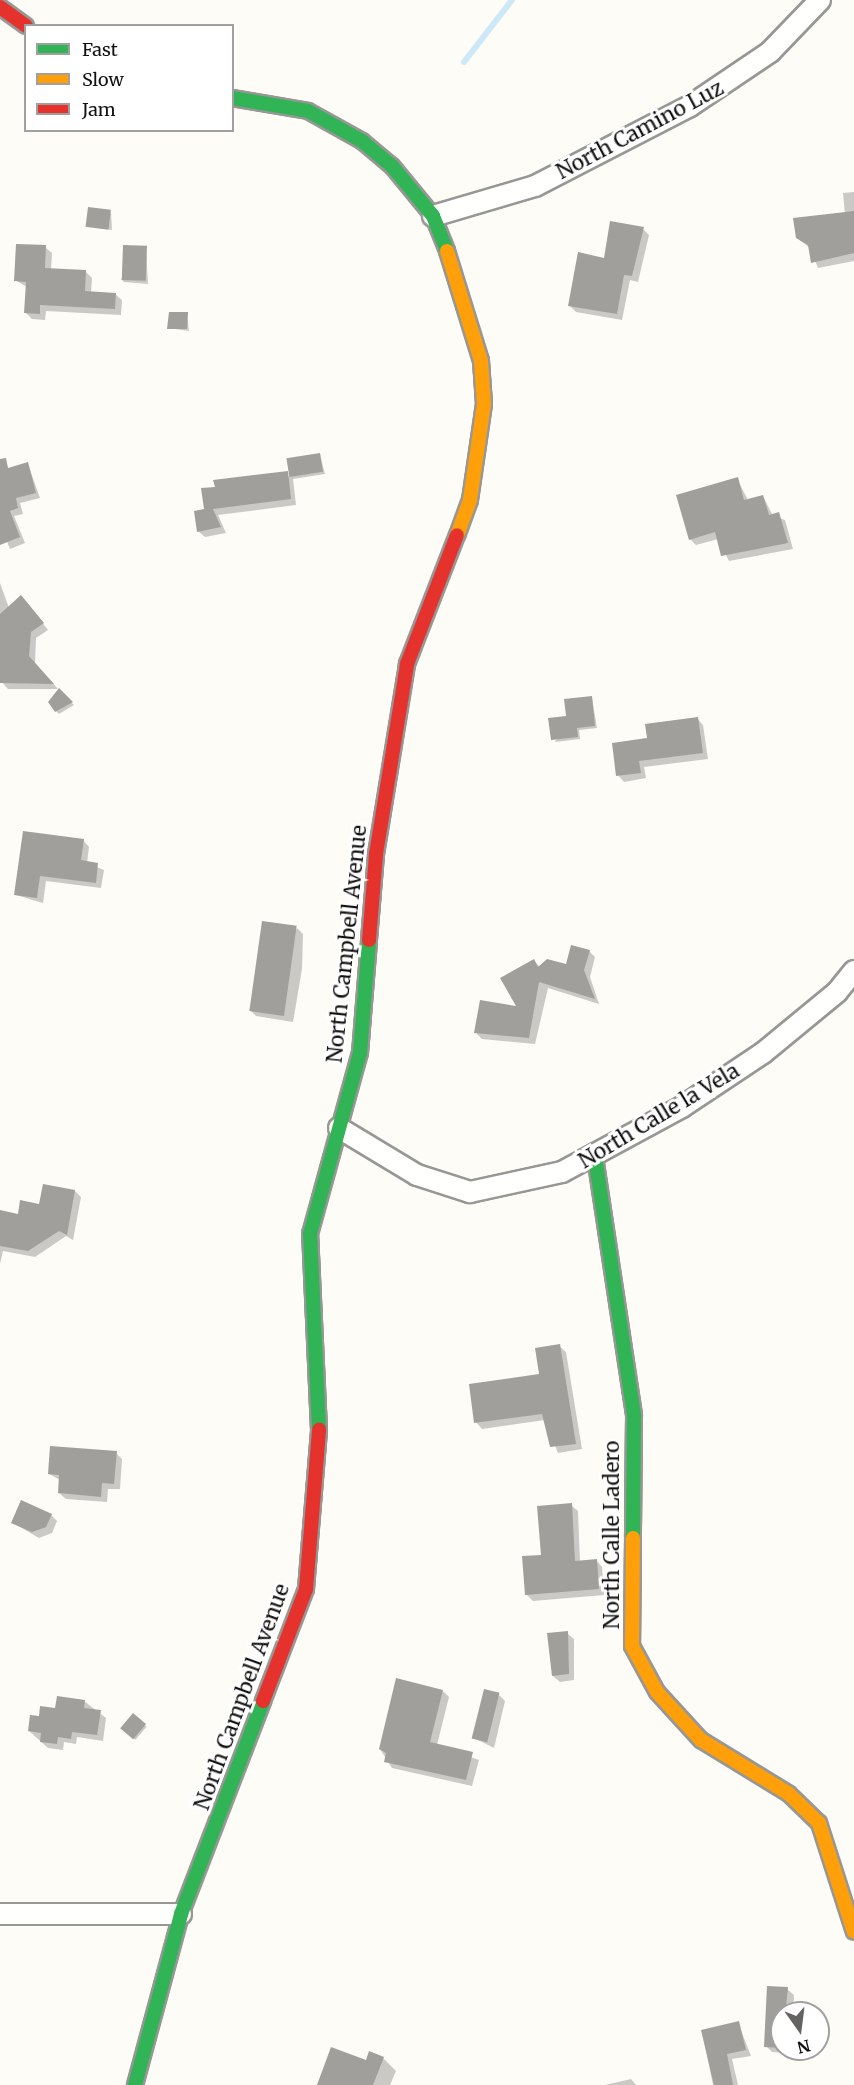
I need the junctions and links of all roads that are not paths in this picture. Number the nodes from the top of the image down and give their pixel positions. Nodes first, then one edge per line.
1 (820, 0) edge
2 (0, 7) edge
3 (24, 25) edge
4 (234, 98) edge
5 (434, 216) junction
6 (854, 971) edge
7 (339, 1128) junction
8 (595, 1157) junction
9 (0, 1914) edge
10 (181, 1914) junction
11 (854, 1932) edge
12 (135, 2085) edge

1 - 5 street, North Camino Luz
2 - 3 main road
4 - 5 main road, North Campbell Avenue
5 - 7 main road, North Campbell Avenue
6 - 8 street, North Calle la Vela
7 - 8 street, North Calle la Vela
7 - 10 main road, North Campbell Avenue
8 - 11 main road, North Calle Ladero
9 - 10 street
10 - 12 main road, North Campbell Avenue

